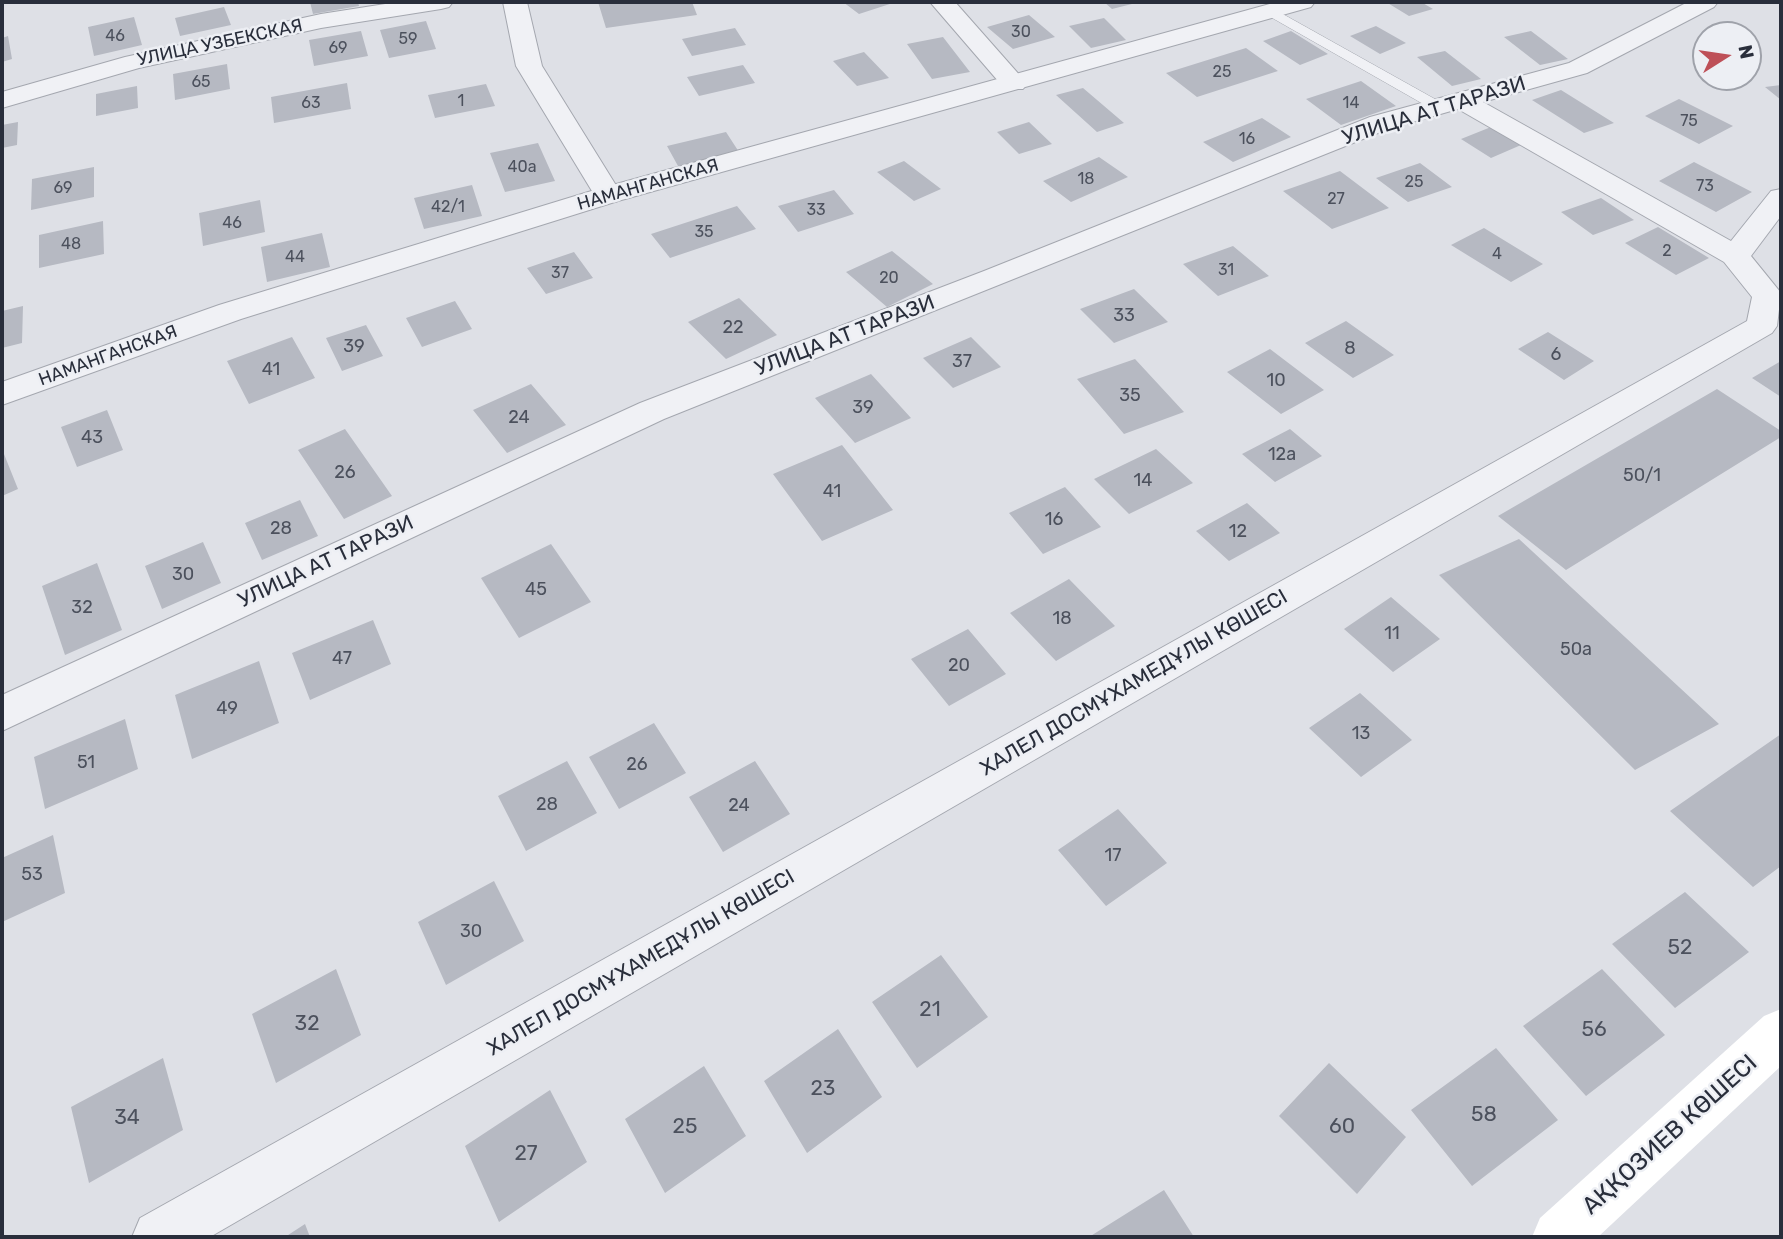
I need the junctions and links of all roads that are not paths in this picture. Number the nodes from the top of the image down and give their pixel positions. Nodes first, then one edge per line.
1 (441, 2) edge
2 (515, 2) edge
3 (942, 2) edge
4 (1303, 2) edge
5 (1706, 2) edge
6 (1272, 12) junction
7 (1014, 84) junction
8 (2, 100) edge
9 (1449, 103) junction
10 (608, 195) junction
11 (1781, 197) edge
12 (1735, 256) junction
13 (2, 394) edge
14 (2, 714) edge
15 (1781, 1033) edge
16 (159, 1237) edge
17 (1559, 1237) edge

1 - 8 street, УЛИЦА УЗБЕКСКАЯ
2 - 10 street
3 - 7 street
4 - 6 street, НАМАНГАНСКАЯ
5 - 9 street, УЛИЦА АТ ТАРАЗИ
6 - 7 street, НАМАНГАНСКАЯ
6 - 9 lane
7 - 10 street, НАМАНГАНСКАЯ
9 - 12 street, ХАЛЕЛ ДОСМҰХАМЕДҰЛЫ КӨШЕСІ
9 - 14 street, УЛИЦА АТ ТАРАЗИ
10 - 13 street, НАМАНГАНСКАЯ
11 - 12 street
12 - 16 street, ХАЛЕЛ ДОСМҰХАМЕДҰЛЫ КӨШЕСІ
15 - 17 main road, АҚҚОЗИЕВ КӨШЕСІ

